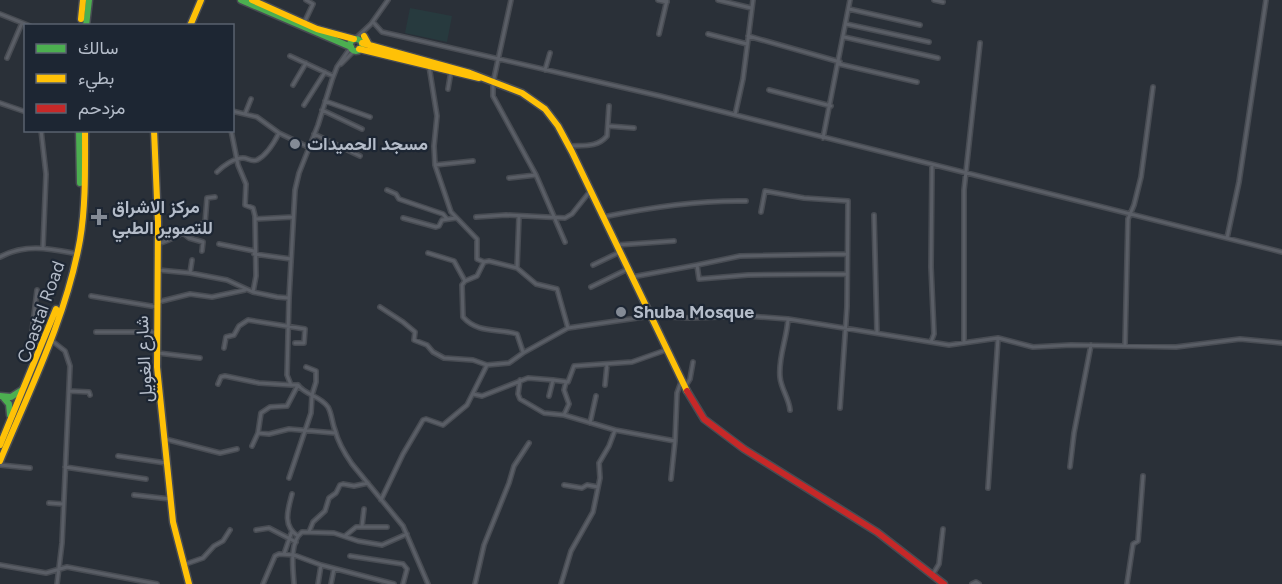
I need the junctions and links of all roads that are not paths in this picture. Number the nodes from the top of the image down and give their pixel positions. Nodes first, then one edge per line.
1 (83, 0) edge
2 (89, 0) edge
3 (201, 0) edge
4 (241, 0) edge
5 (252, 0) edge
6 (306, 0) edge
7 (388, 0) edge
8 (511, 0) edge
9 (658, 0) edge
10 (718, 0) edge
11 (753, 0) edge
12 (850, 0) edge
13 (934, 0) edge
14 (1266, 0) edge
15 (667, 1) edge
16 (943, 2) dead end
17 (751, 9) junction
18 (849, 9) junction
19 (0, 14) edge
20 (22, 22) junction
21 (304, 23) junction
22 (372, 23) junction
23 (26, 24) edge
24 (81, 24) edge
25 (86, 24) edge
26 (191, 24) edge
27 (846, 24) junction
28 (920, 25) dead end
29 (659, 34) dead end
30 (708, 34) dead end
31 (748, 36) junction
32 (844, 37) junction
33 (929, 42) dead end
34 (356, 43) junction
35 (980, 43) dead end
36 (747, 44) junction
37 (550, 53) dead end
38 (290, 57) dead end
39 (7, 58) dead end
40 (938, 58) dead end
41 (498, 60) junction
42 (306, 63) junction
43 (839, 63) junction
44 (429, 65) junction
45 (336, 70) junction
46 (545, 70) junction
47 (451, 71) junction
48 (325, 72) junction
49 (333, 76) junction
50 (481, 78) junction
51 (493, 82) junction
52 (917, 82) dead end
53 (292, 85) dead end
54 (1153, 87) dead end
55 (448, 89) dead end
56 (769, 90) dead end
57 (251, 99) dead end
58 (325, 101) junction
59 (0, 103) edge
60 (304, 105) dead end
61 (609, 106) dead end
62 (831, 106) junction
63 (24, 110) edge
64 (322, 110) junction
65 (234, 111) edge
66 (245, 114) junction
67 (735, 115) junction
68 (370, 117) dead end
69 (608, 126) junction
70 (634, 128) dead end
71 (362, 129) dead end
72 (40, 132) edge
73 (79, 132) edge
74 (85, 132) edge
75 (154, 132) edge
76 (231, 132) edge
77 (279, 134) junction
78 (314, 134) junction
79 (823, 138) junction
80 (569, 146) junction
81 (308, 147) junction
82 (360, 156) dead end
83 (237, 160) junction
84 (473, 161) dead end
85 (435, 165) junction
86 (932, 165) junction
87 (218, 172) dead end
88 (965, 173) junction
89 (536, 175) junction
90 (509, 178) dead end
91 (387, 190) dead end
92 (591, 190) junction
93 (215, 196) dead end
94 (746, 201) dead end
95 (760, 212) dead end
96 (1130, 214) junction
97 (874, 215) dead end
98 (519, 216) junction
99 (293, 217) junction
100 (603, 217) junction
101 (404, 218) dead end
102 (456, 218) junction
103 (476, 218) dead end
104 (556, 218) junction
105 (255, 219) junction
106 (447, 219) junction
107 (183, 234) junction
108 (1227, 238) junction
109 (675, 241) dead end
110 (565, 242) dead end
111 (157, 244) junction
112 (219, 244) dead end
113 (43, 247) junction
114 (618, 248) junction
115 (202, 251) dead end
116 (254, 252) junction
117 (1282, 252) edge
118 (73, 253) junction
119 (428, 253) dead end
120 (848, 254) junction
121 (0, 256) edge
122 (291, 259) junction
123 (192, 260) dead end
124 (484, 262) junction
125 (593, 265) dead end
126 (697, 265) junction
127 (517, 268) junction
128 (628, 269) junction
129 (158, 270) junction
130 (190, 273) junction
131 (847, 274) junction
132 (632, 277) junction
133 (465, 281) junction
134 (591, 287) dead end
135 (37, 290) dead end
136 (247, 290) junction
137 (253, 292) junction
138 (91, 296) dead end
139 (289, 298) junction
140 (157, 305) junction
141 (380, 307) dead end
142 (651, 316) junction
143 (788, 319) junction
144 (288, 326) junction
145 (567, 327) junction
146 (847, 327) junction
147 (96, 332) dead end
148 (156, 332) junction
149 (877, 332) junction
150 (998, 338) junction
151 (50, 339) junction
152 (931, 342) junction
153 (295, 343) dead end
154 (1282, 343) edge
155 (964, 344) junction
156 (1091, 345) junction
157 (1125, 345) junction
158 (224, 348) dead end
159 (667, 350) junction
160 (38, 353) junction
161 (156, 353) junction
162 (523, 353) junction
163 (200, 358) dead end
164 (693, 362) dead end
165 (487, 364) junction
166 (607, 365) junction
167 (306, 367) dead end
168 (520, 380) junction
169 (553, 380) junction
170 (566, 382) junction
171 (218, 384) dead end
172 (683, 384) junction
173 (291, 385) junction
174 (298, 385) junction
175 (605, 385) dead end
176 (23, 389) junction
177 (69, 391) junction
178 (473, 394) junction
179 (90, 395) dead end
180 (312, 395) junction
181 (2, 396) edge
182 (549, 396) dead end
183 (596, 396) dead end
184 (840, 408) dead end
185 (790, 410) dead end
186 (564, 415) junction
187 (10, 419) junction
188 (590, 423) junction
189 (615, 430) junction
190 (305, 432) junction
191 (258, 433) junction
192 (335, 433) junction
193 (165, 439) junction
194 (675, 441) junction
195 (529, 443) dead end
196 (0, 445) edge
197 (252, 446) dead end
198 (237, 449) dead end
199 (118, 456) dead end
200 (0, 463) edge
201 (167, 463) junction
202 (65, 467) junction
203 (1070, 467) dead end
204 (30, 468) dead end
205 (1143, 477) dead end
206 (289, 478) dead end
207 (146, 479) dead end
208 (671, 479) dead end
209 (368, 483) junction
210 (564, 486) dead end
211 (598, 487) junction
212 (988, 488) dead end
213 (292, 494) dead end
214 (134, 495) dead end
215 (170, 499) junction
216 (381, 500) junction
217 (49, 503) dead end
218 (63, 504) junction
219 (364, 508) dead end
220 (362, 526) junction
221 (387, 527) dead end
222 (943, 529) dead end
223 (230, 530) dead end
224 (256, 530) dead end
225 (292, 531) junction
226 (309, 532) junction
227 (407, 534) junction
228 (298, 536) junction
229 (289, 537) junction
230 (345, 537) junction
231 (296, 542) junction
232 (284, 554) junction
233 (294, 555) junction
234 (350, 556) dead end
235 (0, 565) edge
236 (183, 565) junction
237 (321, 565) junction
238 (59, 569) junction
239 (334, 569) junction
240 (933, 574) junction
241 (57, 584) edge
242 (157, 584) edge
243 (189, 584) edge
244 (263, 584) edge
245 (294, 584) edge
246 (318, 584) edge
247 (331, 584) edge
248 (394, 584) edge
249 (403, 584) edge
250 (428, 584) edge
251 (475, 584) edge
252 (561, 584) edge
253 (944, 584) edge
254 (972, 584) edge
255 (979, 584) edge
256 (1127, 584) edge

1 - 24 main road
2 - 25 main road
3 - 26 main road
4 - 34 main road
5 - 21 main road
6 - 21 street
7 - 22 street
8 - 41 street
9 - 15 street
10 - 17 street
11 - 17 street
12 - 18 street
13 - 16 street
14 - 108 street
15 - 29 street
17 - 31 street
18 - 27 street
18 - 28 street
19 - 20 street
20 - 23 street
20 - 39 street
21 - 34 main road
22 - 34 street
22 - 41 street
27 - 32 street
27 - 33 street
30 - 36 street
31 - 36 street
31 - 43 street
32 - 40 street
32 - 43 street
34 - 44 main road
34 - 45 street
34 - 45 street
34 - 50 main road
35 - 88 street
36 - 67 street
37 - 46 street
38 - 42 street
41 - 46 street
41 - 51 street
42 - 48 street
42 - 53 street
43 - 52 street
43 - 62 street
44 - 47 main road
44 - 85 street
45 - 49 street
46 - 67 street
47 - 50 main road
47 - 55 street
48 - 49 street
48 - 60 street
49 - 58 street
50 - 51 main road
51 - 80 main road
51 - 89 street
54 - 96 street
56 - 62 street
57 - 66 street
58 - 64 street
58 - 68 street
59 - 63 street
61 - 69 street
62 - 79 street
64 - 71 street
64 - 78 street
65 - 66 street
66 - 77 street
67 - 79 street
69 - 70 street
69 - 80 street
72 - 113 street
73 - 118 main road, Coastal Road
74 - 151 main road, Coastal Road
75 - 111 main road, شارع الغويل
76 - 83 street
77 - 81 street
77 - 83 street
78 - 81 street
78 - 82 street
79 - 86 street
80 - 92 main road
81 - 99 street
83 - 87 street
83 - 105 street
84 - 85 street
85 - 102 street
86 - 88 street
86 - 152 street
88 - 96 street
88 - 155 street
89 - 90 street
89 - 104 street
91 - 106 street
92 - 100 main road
92 - 104 street
93 - 107 street
94 - 100 street
95 - 120 street
96 - 108 street
96 - 157 street
97 - 149 street
98 - 103 street
98 - 104 street
98 - 127 street
99 - 105 street
99 - 122 street
100 - 114 main road
101 - 106 street
102 - 106 street
102 - 124 street
104 - 110 street
105 - 116 street
107 - 111 street
107 - 115 street
108 - 117 street
109 - 114 street
111 - 129 main road, شارع الغويل
112 - 116 street
113 - 118 street
113 - 121 street
114 - 125 street
114 - 128 main road
116 - 122 street
116 - 137 street
118 - 160 main road, Coastal Road
119 - 133 street
120 - 126 street
120 - 131 street
122 - 139 street
123 - 130 street
124 - 127 street
124 - 133 street
126 - 131 street
126 - 132 street
127 - 145 street
128 - 132 main road
128 - 134 street
129 - 130 street
129 - 140 main road, شارع الغويل
130 - 136 street
131 - 146 street
132 - 142 main road
133 - 162 street
135 - 160 street
136 - 137 street
136 - 140 street
137 - 139 street
138 - 140 street
139 - 144 street
140 - 148 main road, شارع الغويل
141 - 165 street
142 - 143 street
142 - 145 street
142 - 159 main road
143 - 146 street
143 - 185 street
144 - 153 street
144 - 158 street
144 - 173 street
145 - 162 street
146 - 149 street
146 - 184 street
147 - 148 street
148 - 161 main road, شارع الغويل
149 - 152 street
150 - 155 street
150 - 156 street
150 - 212 street
151 - 177 street
151 - 200 main road, Coastal Road
152 - 155 street
154 - 157 street
156 - 157 street
156 - 203 street
159 - 166 street
159 - 172 main road
160 - 176 main road, Coastal Road
161 - 163 street
161 - 193 main road, شارع الغويل
162 - 165 street
164 - 172 street
165 - 178 street
166 - 170 street
166 - 175 street
167 - 180 street
168 - 169 street
168 - 178 street
168 - 186 street
169 - 170 street
169 - 182 street
170 - 186 street
171 - 173 street
172 - 194 street
172 - 240 main road
173 - 174 street
174 - 180 street
174 - 191 street
176 - 181 main road
176 - 187 main road, Coastal Road
177 - 179 street
177 - 202 street
178 - 216 street
180 - 190 street
180 - 192 street
181 - 187 main road
183 - 188 street
186 - 188 street
187 - 196 main road, Coastal Road
188 - 189 street
189 - 194 street
189 - 211 street
190 - 191 street
190 - 192 street
190 - 206 street
191 - 197 street
192 - 209 street
193 - 198 street
193 - 201 main road, شارع الغويل
194 - 208 street
195 - 251 street
199 - 201 street
200 - 204 street
201 - 215 main road, شارع الغويل
202 - 207 street
202 - 218 street
205 - 256 street
209 - 216 street
209 - 226 street
210 - 211 street
211 - 252 street
213 - 225 street
214 - 215 street
215 - 236 main road, شارع الغويل
216 - 227 street
217 - 218 street
218 - 238 street
219 - 220 street
220 - 221 street
220 - 230 street
222 - 240 street
223 - 236 street
224 - 229 street
225 - 228 street
225 - 229 street
226 - 228 street
226 - 230 street
227 - 230 street
227 - 250 street
228 - 231 street
229 - 231 street
229 - 232 street
231 - 233 street
232 - 233 street
232 - 244 street
233 - 237 street
233 - 245 street
234 - 249 street
235 - 238 street
236 - 243 main road, شارع الغويل
237 - 239 street
237 - 246 street
238 - 241 street
238 - 242 street
239 - 247 street
239 - 248 street
240 - 253 main road
254 - 255 street

